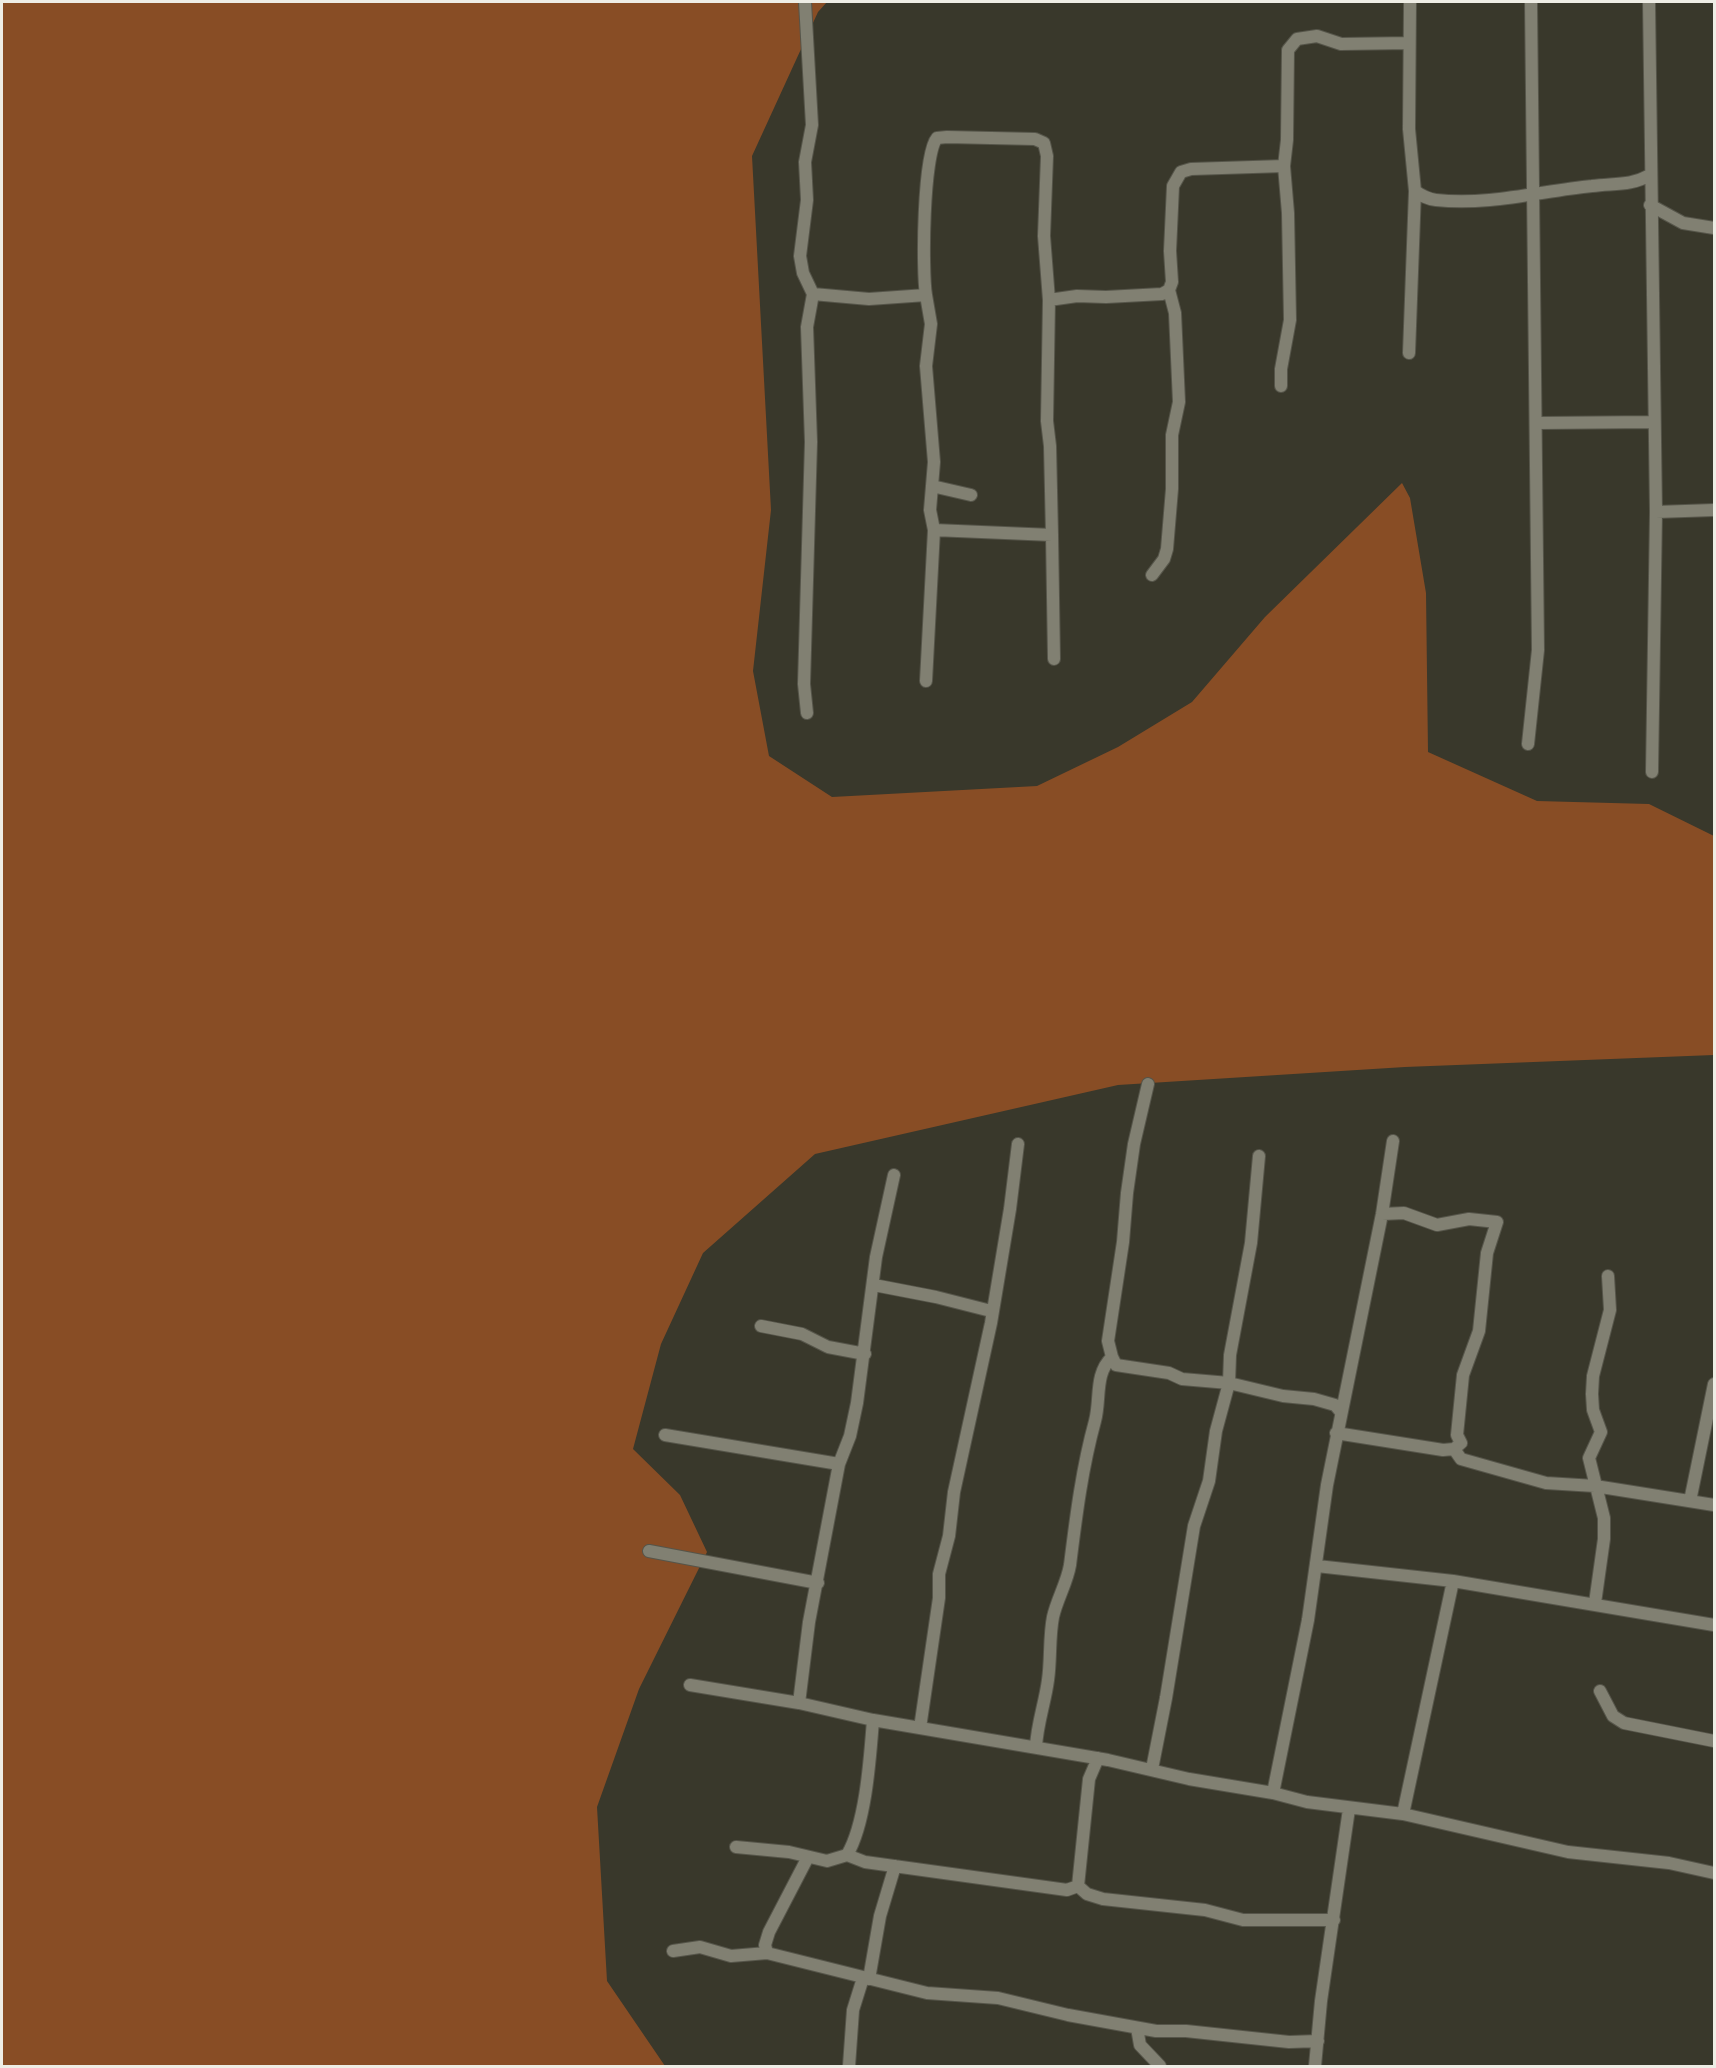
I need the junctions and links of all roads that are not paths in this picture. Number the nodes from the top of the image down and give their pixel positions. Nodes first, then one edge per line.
1 (805, 2) edge
2 (1410, 2) edge
3 (1531, 2) edge
4 (1649, 2) edge
5 (1409, 43) junction
6 (1284, 166) junction
7 (1650, 175) junction
8 (1415, 191) junction
9 (1533, 195) junction
10 (1650, 204) junction
11 (1714, 228) edge
12 (1169, 290) junction
13 (813, 294) junction
14 (926, 295) junction
15 (1049, 300) junction
16 (1409, 353) dead end
17 (1281, 386) dead end
18 (1654, 422) junction
19 (1537, 423) junction
20 (932, 486) junction
21 (971, 495) dead end
22 (1714, 510) edge
23 (1656, 512) junction
24 (934, 530) junction
25 (1052, 534) junction
26 (1152, 575) dead end
27 (1054, 659) dead end
28 (926, 681) dead end
29 (807, 713) dead end
30 (1528, 744) dead end
31 (1652, 772) dead end
32 (1148, 1084) dead end
33 (1393, 1141) dead end
34 (1018, 1144) dead end
35 (1259, 1156) dead end
36 (894, 1175) dead end
37 (1382, 1214) junction
38 (1608, 1276) dead end
39 (874, 1285) junction
40 (991, 1311) junction
41 (761, 1326) dead end
42 (865, 1354) junction
43 (1112, 1357) junction
44 (1229, 1383) junction
45 (1714, 1384) edge
46 (1340, 1411) junction
47 (1336, 1433) junction
48 (665, 1435) dead end
49 (1454, 1449) junction
50 (840, 1464) junction
51 (1594, 1486) junction
52 (1690, 1501) junction
53 (1714, 1505) edge
54 (649, 1551) dead end
55 (1317, 1566) junction
56 (1453, 1581) junction
57 (818, 1583) junction
58 (1595, 1604) junction
59 (1714, 1625) edge
60 (690, 1685) dead end
61 (1600, 1691) dead end
62 (799, 1703) junction
63 (873, 1720) junction
64 (920, 1728) junction
65 (1714, 1741) edge
66 (1036, 1747) junction
67 (1098, 1758) junction
68 (1152, 1769) junction
69 (1273, 1793) junction
70 (1349, 1809) junction
71 (1403, 1814) junction
72 (736, 1847) dead end
73 (847, 1855) junction
74 (808, 1857) junction
75 (895, 1866) junction
76 (1714, 1873) edge
77 (1078, 1886) junction
78 (1334, 1920) junction
79 (673, 1951) dead end
80 (767, 1953) junction
81 (866, 1978) junction
82 (1137, 2028) junction
83 (1318, 2041) junction
84 (849, 2067) edge
85 (1160, 2067) edge
86 (1316, 2067) edge

1 - 13 street
2 - 5 street
3 - 9 street
4 - 7 street
5 - 6 street
5 - 8 street
6 - 12 street
6 - 17 street
7 - 9 street
7 - 10 street
8 - 9 street
8 - 16 street
9 - 19 street
10 - 11 street
10 - 18 street
12 - 15 street
12 - 26 street
13 - 14 street
13 - 29 street
14 - 15 street
14 - 20 street
15 - 25 street
18 - 19 street
18 - 23 street
19 - 30 street
20 - 21 street
20 - 24 street
22 - 23 street
23 - 31 street
24 - 25 street
24 - 28 street
25 - 27 street
32 - 43 street
33 - 37 street
34 - 40 street
35 - 44 street
36 - 39 street
37 - 46 street
37 - 49 street
38 - 51 street
39 - 40 street
39 - 42 street
40 - 64 street
41 - 42 street
42 - 50 street
43 - 44 street
43 - 66 street
44 - 46 street
44 - 68 street
45 - 52 street
46 - 47 street
47 - 49 street
47 - 55 street
48 - 50 street
49 - 51 street
50 - 57 street
51 - 52 street
51 - 58 street
52 - 53 street
54 - 57 street
55 - 56 street
55 - 69 street
56 - 58 street
56 - 71 street
57 - 62 street
58 - 59 street
60 - 62 street
61 - 65 street
62 - 63 street
63 - 64 street
63 - 73 street
64 - 66 street
66 - 67 street
67 - 68 street
67 - 77 street
68 - 69 street
69 - 70 street
70 - 71 street
70 - 78 street
71 - 76 street
72 - 74 street
73 - 74 street
73 - 75 street
74 - 80 street
75 - 77 street
75 - 81 street
77 - 78 street
78 - 83 street
79 - 80 street
80 - 81 street
81 - 82 street
81 - 84 street
82 - 83 street
82 - 85 street
83 - 86 street

